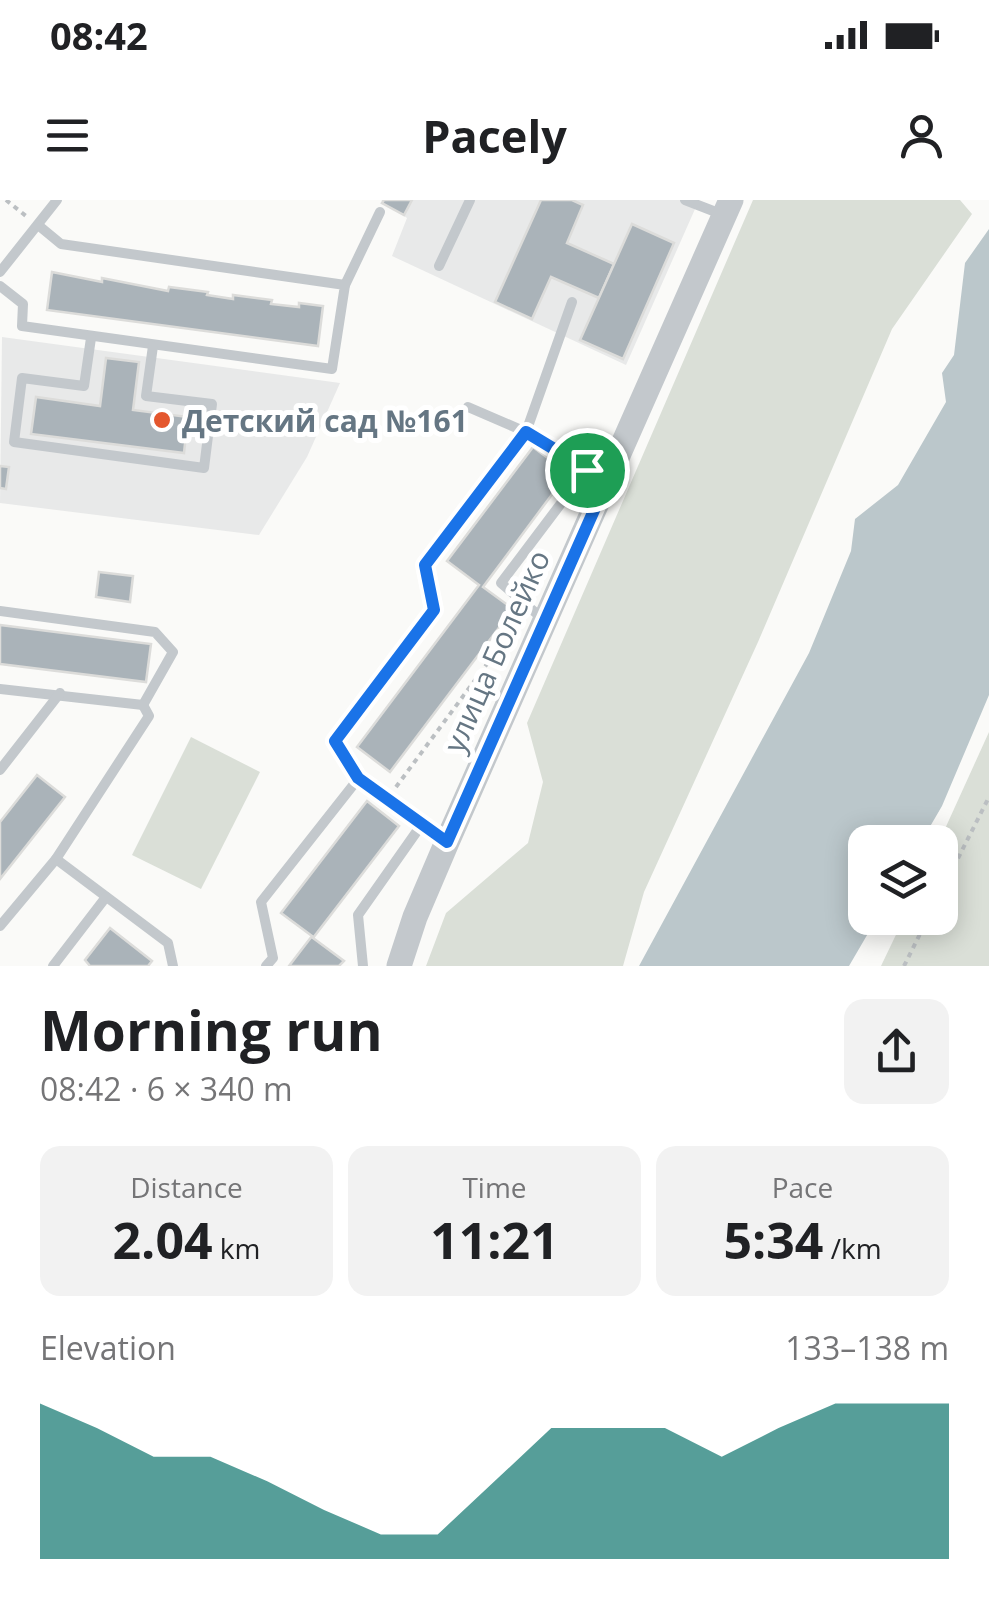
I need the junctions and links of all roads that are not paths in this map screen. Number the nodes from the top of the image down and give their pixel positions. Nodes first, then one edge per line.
1 (58, 200) edge
2 (470, 200) edge
3 (685, 200) edge
4 (728, 208) edge
5 (380, 212) dead end
6 (38, 225) junction
7 (439, 266) dead end
8 (0, 272) edge
9 (345, 285) junction
10 (0, 286) edge
11 (572, 302) dead end
12 (90, 338) junction
13 (153, 346) junction
14 (468, 407) dead end
15 (526, 432) junction
16 (597, 475) junction
17 (0, 612) edge
18 (537, 614) junction
19 (0, 689) edge
20 (60, 693) junction
21 (144, 704) junction
22 (0, 770) edge
23 (358, 778) junction
24 (422, 824) junction
25 (447, 842) junction
26 (56, 859) junction
27 (106, 897) junction
28 (0, 926) edge
29 (53, 966) edge
30 (174, 966) edge
31 (266, 966) edge
32 (363, 966) edge
33 (399, 966) edge

1 - 6 lane
2 - 7 lane
3 - 4 lane
4 - 16 street, улица Болейко
5 - 9 lane
6 - 8 lane
6 - 9 lane
9 - 13 lane
10 - 12 lane
11 - 15 lane
12 - 13 lane
12 - 13 lane
14 - 15 lane
15 - 16 lane
15 - 23 lane
16 - 18 street, улица Болейко
16 - 18 lane
17 - 21 lane
18 - 25 street, улица Болейко
19 - 20 lane
20 - 21 lane
20 - 22 lane
21 - 26 lane
23 - 24 lane
23 - 31 lane
24 - 25 lane
24 - 32 lane
25 - 33 street, улица Болейко
26 - 27 lane
26 - 28 lane
27 - 29 lane
27 - 30 lane

